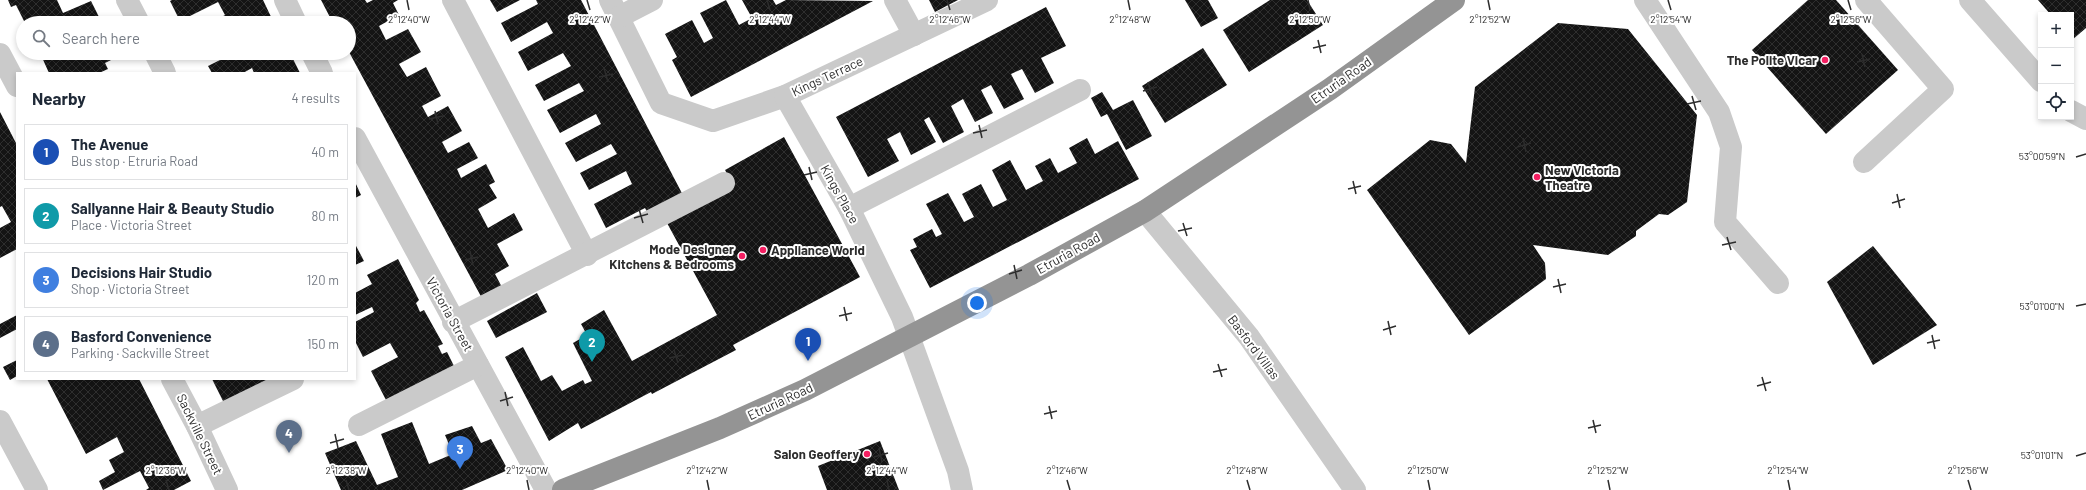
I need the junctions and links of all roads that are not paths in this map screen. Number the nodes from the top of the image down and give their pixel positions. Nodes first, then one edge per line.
1 (127, 0) edge
2 (285, 0) edge
3 (452, 0) edge
4 (652, 0) edge
5 (895, 0) edge
6 (987, 0) edge
7 (1454, 0) edge
8 (1645, 0) edge
9 (1866, 0) edge
10 (1970, 0) edge
11 (615, 9) edge
12 (135, 16) edge
13 (293, 16) edge
14 (914, 35) junction
15 (0, 54) edge
16 (158, 60) edge
17 (316, 60) edge
18 (164, 72) edge
19 (322, 72) edge
20 (2038, 78) edge
21 (16, 84) edge
22 (1080, 90) dead end
23 (785, 96) junction
24 (2074, 113) edge
25 (2086, 119) edge
26 (356, 140) edge
27 (1864, 162) dead end
28 (724, 183) dead end
29 (849, 208) junction
30 (1145, 211) junction
31 (587, 255) junction
32 (1778, 283) dead end
33 (454, 322) junction
34 (910, 337) junction
35 (478, 364) junction
36 (173, 380) edge
37 (291, 380) edge
38 (0, 421) edge
39 (359, 425) dead end
40 (197, 426) junction
41 (37, 490) edge
42 (227, 490) edge
43 (546, 490) edge
44 (563, 490) edge
45 (962, 490) edge
46 (1356, 490) edge

1 - 12 street
2 - 13 street
3 - 31 street
4 - 11 street
5 - 14 street
6 - 14 street, Kings Terrace
7 - 30 highway, Etruria Road
8 - 32 street
9 - 27 street
10 - 20 street
11 - 23 street, Kings Terrace
14 - 23 street, Kings Terrace
15 - 21 street
16 - 18 street
17 - 19 street
22 - 29 street
23 - 29 street, Kings Place
24 - 25 street
26 - 33 street, Victoria Street
28 - 31 street
29 - 34 street, Kings Place
30 - 34 highway, Etruria Road
30 - 46 street, Basford Villas
31 - 33 street
33 - 35 street, Victoria Street
34 - 44 highway, Etruria Road
34 - 45 street, Kings Place
35 - 39 street
35 - 43 street, Victoria Street
36 - 40 street, Sackville Street
37 - 40 street
38 - 41 street
40 - 42 street, Sackville Street

